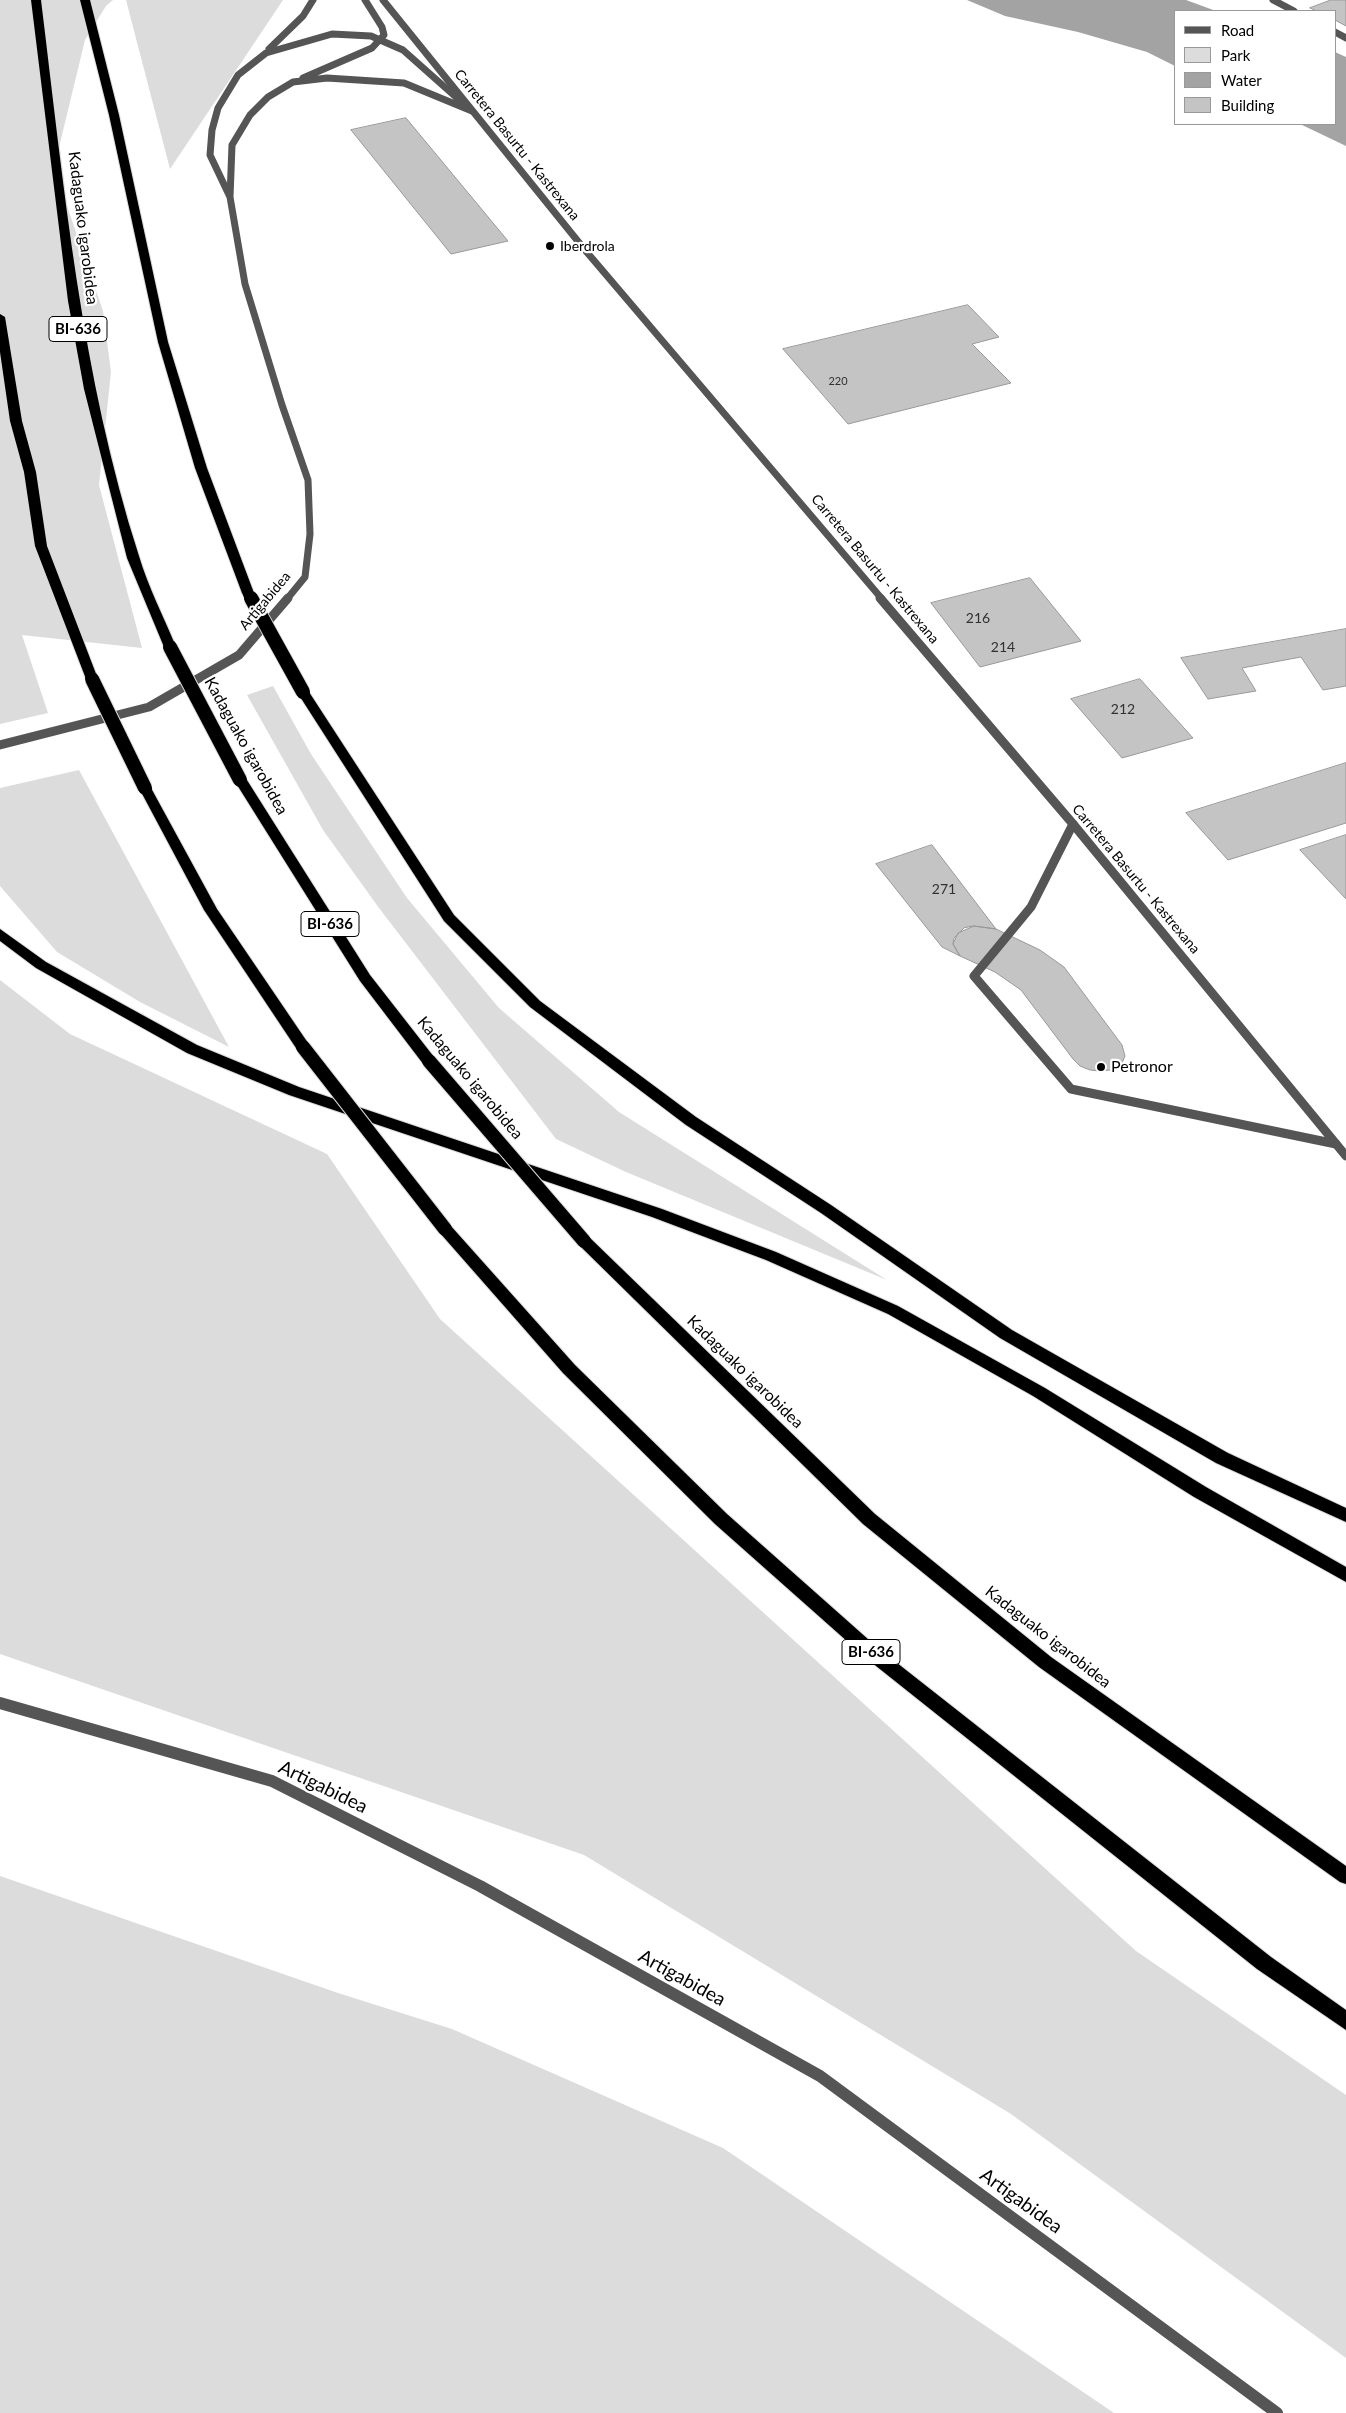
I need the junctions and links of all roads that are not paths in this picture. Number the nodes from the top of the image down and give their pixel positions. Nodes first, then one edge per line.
1 (36, 0) edge
2 (85, 0) edge
3 (313, 0) edge
4 (365, 0) edge
5 (384, 0) edge
6 (1273, 0) edge
7 (1292, 10) edge
8 (380, 39) junction
9 (266, 52) junction
10 (293, 82) junction
11 (472, 111) junction
12 (230, 197) junction
13 (0, 317) edge
14 (0, 745) edge
15 (1073, 824) junction
16 (0, 934) edge
17 (1336, 1144) junction
18 (1346, 1156) edge
19 (1346, 1515) edge
20 (1346, 1575) edge
21 (0, 1703) edge
22 (1346, 1876) edge
23 (1346, 2021) edge
24 (1278, 2413) edge

1 - 22 highway, Kadaguako igarobidea / BI-636, bridge
2 - 19 highway, bridge
3 - 9 street
4 - 8 street
5 - 11 street, Carretera Basurtu - Kastrexana
6 - 7 street
8 - 9 street
8 - 10 street
8 - 11 street
9 - 12 street
10 - 11 street
10 - 12 street
11 - 15 street, Carretera Basurtu - Kastrexana
12 - 14 street, Artigabidea
13 - 23 highway, BI-636, bridge
15 - 17 street, Carretera Basurtu - Kastrexana
15 - 17 street
16 - 20 highway
17 - 18 street, Carretera Basurtu - Kastrexana
21 - 24 street, Artigabidea

